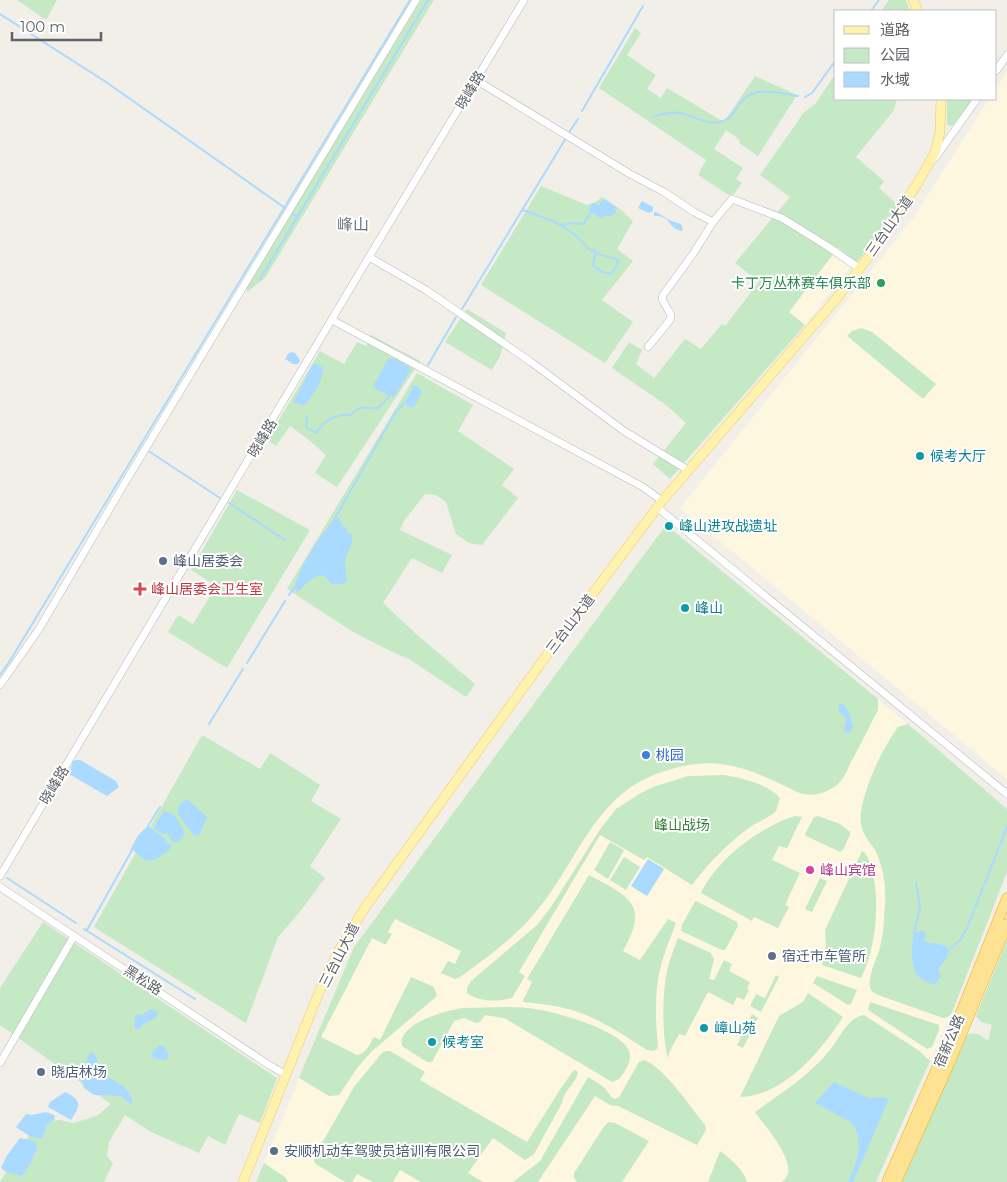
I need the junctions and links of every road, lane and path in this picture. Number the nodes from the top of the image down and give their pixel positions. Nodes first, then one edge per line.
1 (416, 0) edge
2 (524, 0) edge
3 (1007, 55) edge
4 (997, 70) edge
5 (476, 80) junction
6 (941, 100) edge
7 (976, 100) edge
8 (929, 166) junction
9 (712, 222) junction
10 (369, 257) junction
11 (859, 268) junction
12 (332, 320) junction
13 (648, 347) dead end
14 (688, 470) junction
15 (660, 504) junction
16 (0, 685) edge
17 (1007, 794) edge
18 (0, 876) edge
19 (0, 886) edge
20 (1007, 898) edge
21 (1007, 924) edge
22 (74, 936) junction
23 (0, 1063) edge
24 (285, 1074) junction
25 (243, 1182) edge
26 (887, 1182) edge
27 (896, 1182) edge

1 - 16 street
2 - 5 street, 晓峰路
3 - 4 street
5 - 9 street
5 - 10 street, 晓峰路
6 - 8 main road, 三台山大道
7 - 8 street
8 - 11 main road, 三台山大道
9 - 11 street
9 - 13 street
10 - 12 street, 晓峰路
10 - 14 street
11 - 14 main road, 三台山大道
12 - 15 street
12 - 18 street, 晓峰路
14 - 15 main road, 三台山大道
15 - 17 street
15 - 24 main road, 三台山大道
19 - 22 street, 黑松路
20 - 26 highway, 宿新公路
21 - 27 highway, 宿新公路
22 - 23 street
22 - 24 street, 黑松路
24 - 25 main road, 三台山大道

